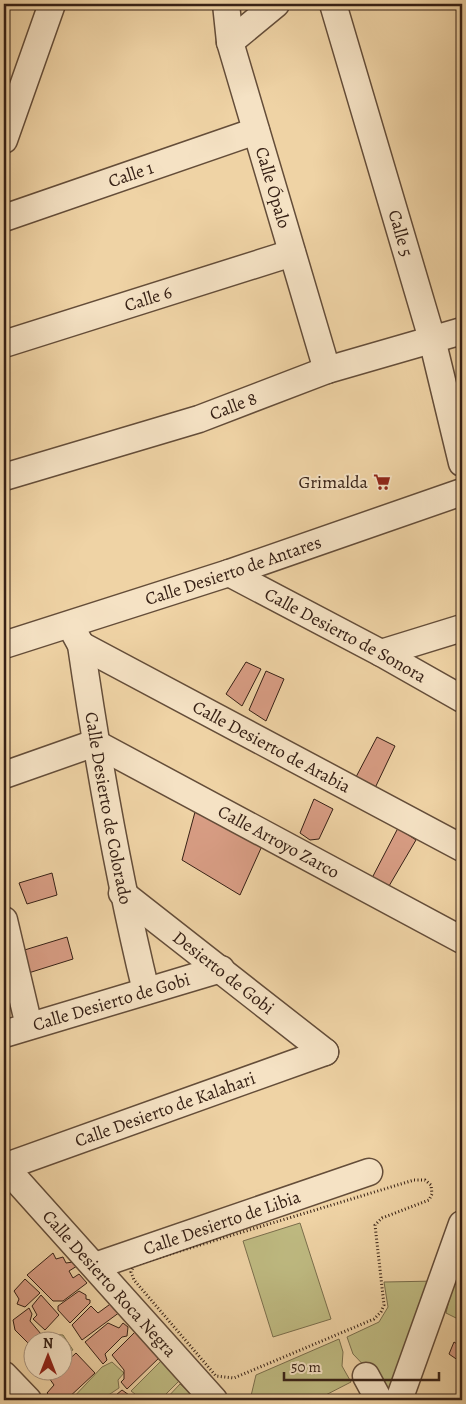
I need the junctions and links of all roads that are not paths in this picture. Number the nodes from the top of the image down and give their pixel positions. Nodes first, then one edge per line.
1 (32, 4) edge
2 (52, 4) edge
3 (226, 4) edge
4 (276, 4) edge
5 (333, 4) edge
6 (230, 42) junction
7 (36, 48) junction
8 (256, 132) junction
9 (4, 140) edge
10 (4, 218) edge
11 (292, 253) junction
12 (462, 331) edge
13 (432, 339) junction
14 (4, 344) edge
15 (326, 370) junction
16 (462, 463) edge
17 (4, 477) edge
18 (462, 492) edge
19 (228, 573) junction
20 (462, 628) edge
21 (75, 635) junction
22 (4, 645) edge
23 (381, 652) junction
24 (462, 699) edge
25 (95, 743) junction
26 (4, 775) edge
27 (462, 848) edge
28 (122, 892) junction
29 (4, 920) edge
30 (462, 940) edge
31 (221, 968) junction
32 (146, 991) junction
33 (29, 1026) junction
34 (4, 1034) edge
35 (325, 1052) joint
36 (4, 1166) edge
37 (358, 1176) dead end
38 (462, 1224) edge
39 (95, 1266) junction
40 (4, 1376) edge
41 (366, 1376) dead end
42 (28, 1400) edge
43 (214, 1400) edge
44 (379, 1400) edge
45 (399, 1400) edge

1 - 7 street
2 - 7 street
3 - 6 street, Calle Ópalo
4 - 6 street
5 - 13 street, Calle 5
6 - 8 street, Calle Ópalo
7 - 9 street
8 - 10 street, Calle 1
8 - 11 street, Calle Ópalo
11 - 14 street, Calle 6
11 - 15 street, Calle Ópalo
12 - 13 street, Calle 8
13 - 15 street, Calle 8
13 - 16 street, Calle 5
15 - 17 street, Calle 8
18 - 19 street, Calle Desierto de Antares
19 - 21 street, Calle Desierto de Antares
19 - 23 street, Calle Desierto de Sonora
20 - 23 street
21 - 22 street, Calle Desierto de Antares
21 - 25 street, Calle Desierto de Colorado
21 - 27 street, Calle Desierto de Arabia
23 - 24 street, Calle Desierto de Sonora
25 - 26 street
25 - 28 street, Calle Desierto de Colorado
25 - 30 street, Calle Arroyo Zarco
28 - 31 street, Desierto de Gobi
28 - 32 street, Calle Desierto de Colorado
29 - 33 street
31 - 32 street, Calle Desierto de Gobi
31 - 35 street, Desierto de Gobi
32 - 33 street, Calle Desierto de Gobi
33 - 34 street, Calle Desierto de Gobi
35 - 36 street, Calle Desierto de Kalahari
36 - 39 street, Calle Desierto Roca Negra
37 - 39 street, Calle Desierto de Libia
38 - 45 street
39 - 43 street, Calle Desierto Roca Negra
40 - 42 street
41 - 44 street

